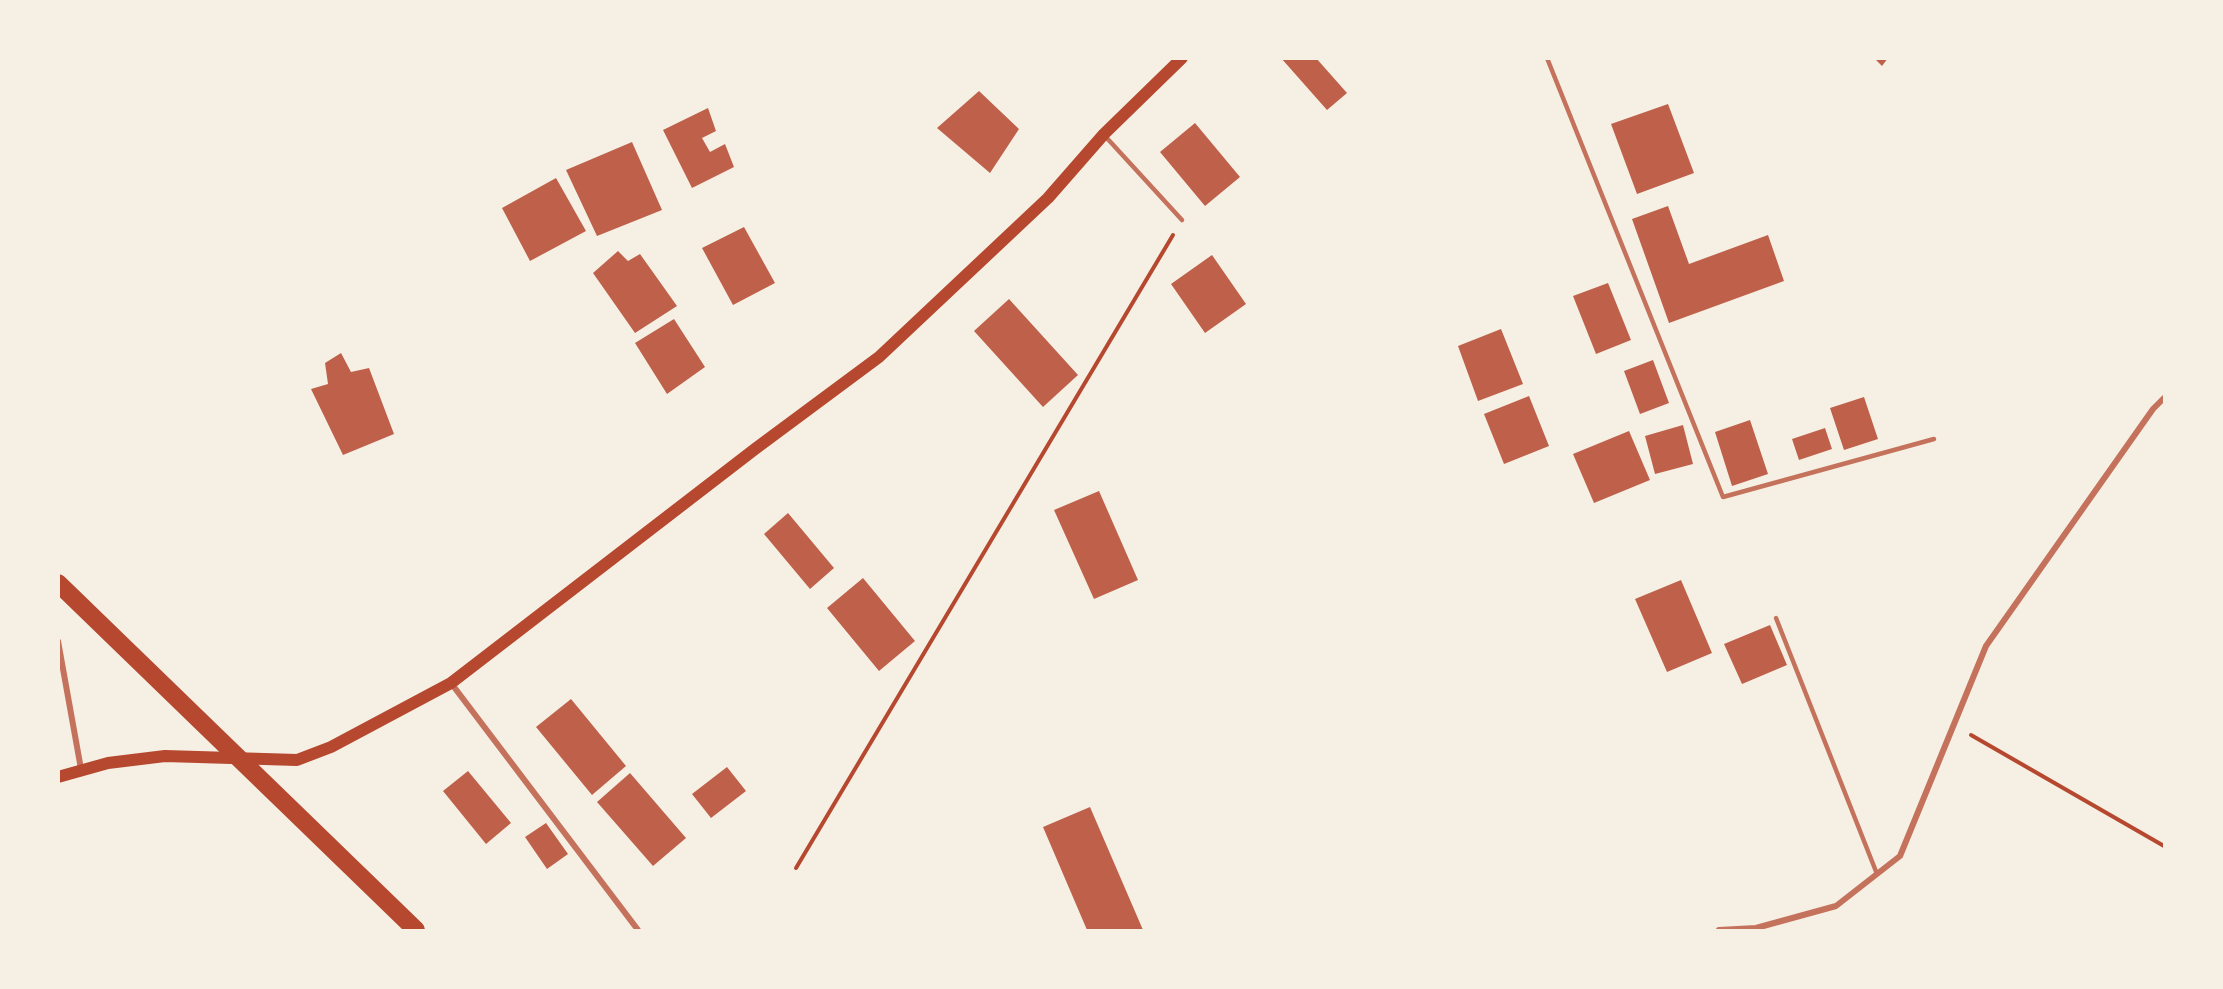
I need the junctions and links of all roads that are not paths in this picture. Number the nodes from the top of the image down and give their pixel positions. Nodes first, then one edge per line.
1 (1182, 58) edge
2 (1546, 58) edge
3 (1104, 134) junction
4 (1182, 220) road end
5 (2164, 398) edge
6 (1935, 439) dead end
7 (58, 583) edge
8 (1776, 618) dead end
9 (58, 640) edge
10 (451, 683) junction
11 (81, 769) junction
12 (58, 777) edge
13 (1877, 874) junction
14 (416, 930) edge
15 (638, 930) edge
16 (1719, 930) edge

1 - 3 main road
2 - 6 lane
3 - 4 lane
3 - 10 main road
5 - 13 street
7 - 14 highway
8 - 13 lane
9 - 11 street
10 - 11 main road
10 - 15 street
11 - 12 main road
13 - 16 street

